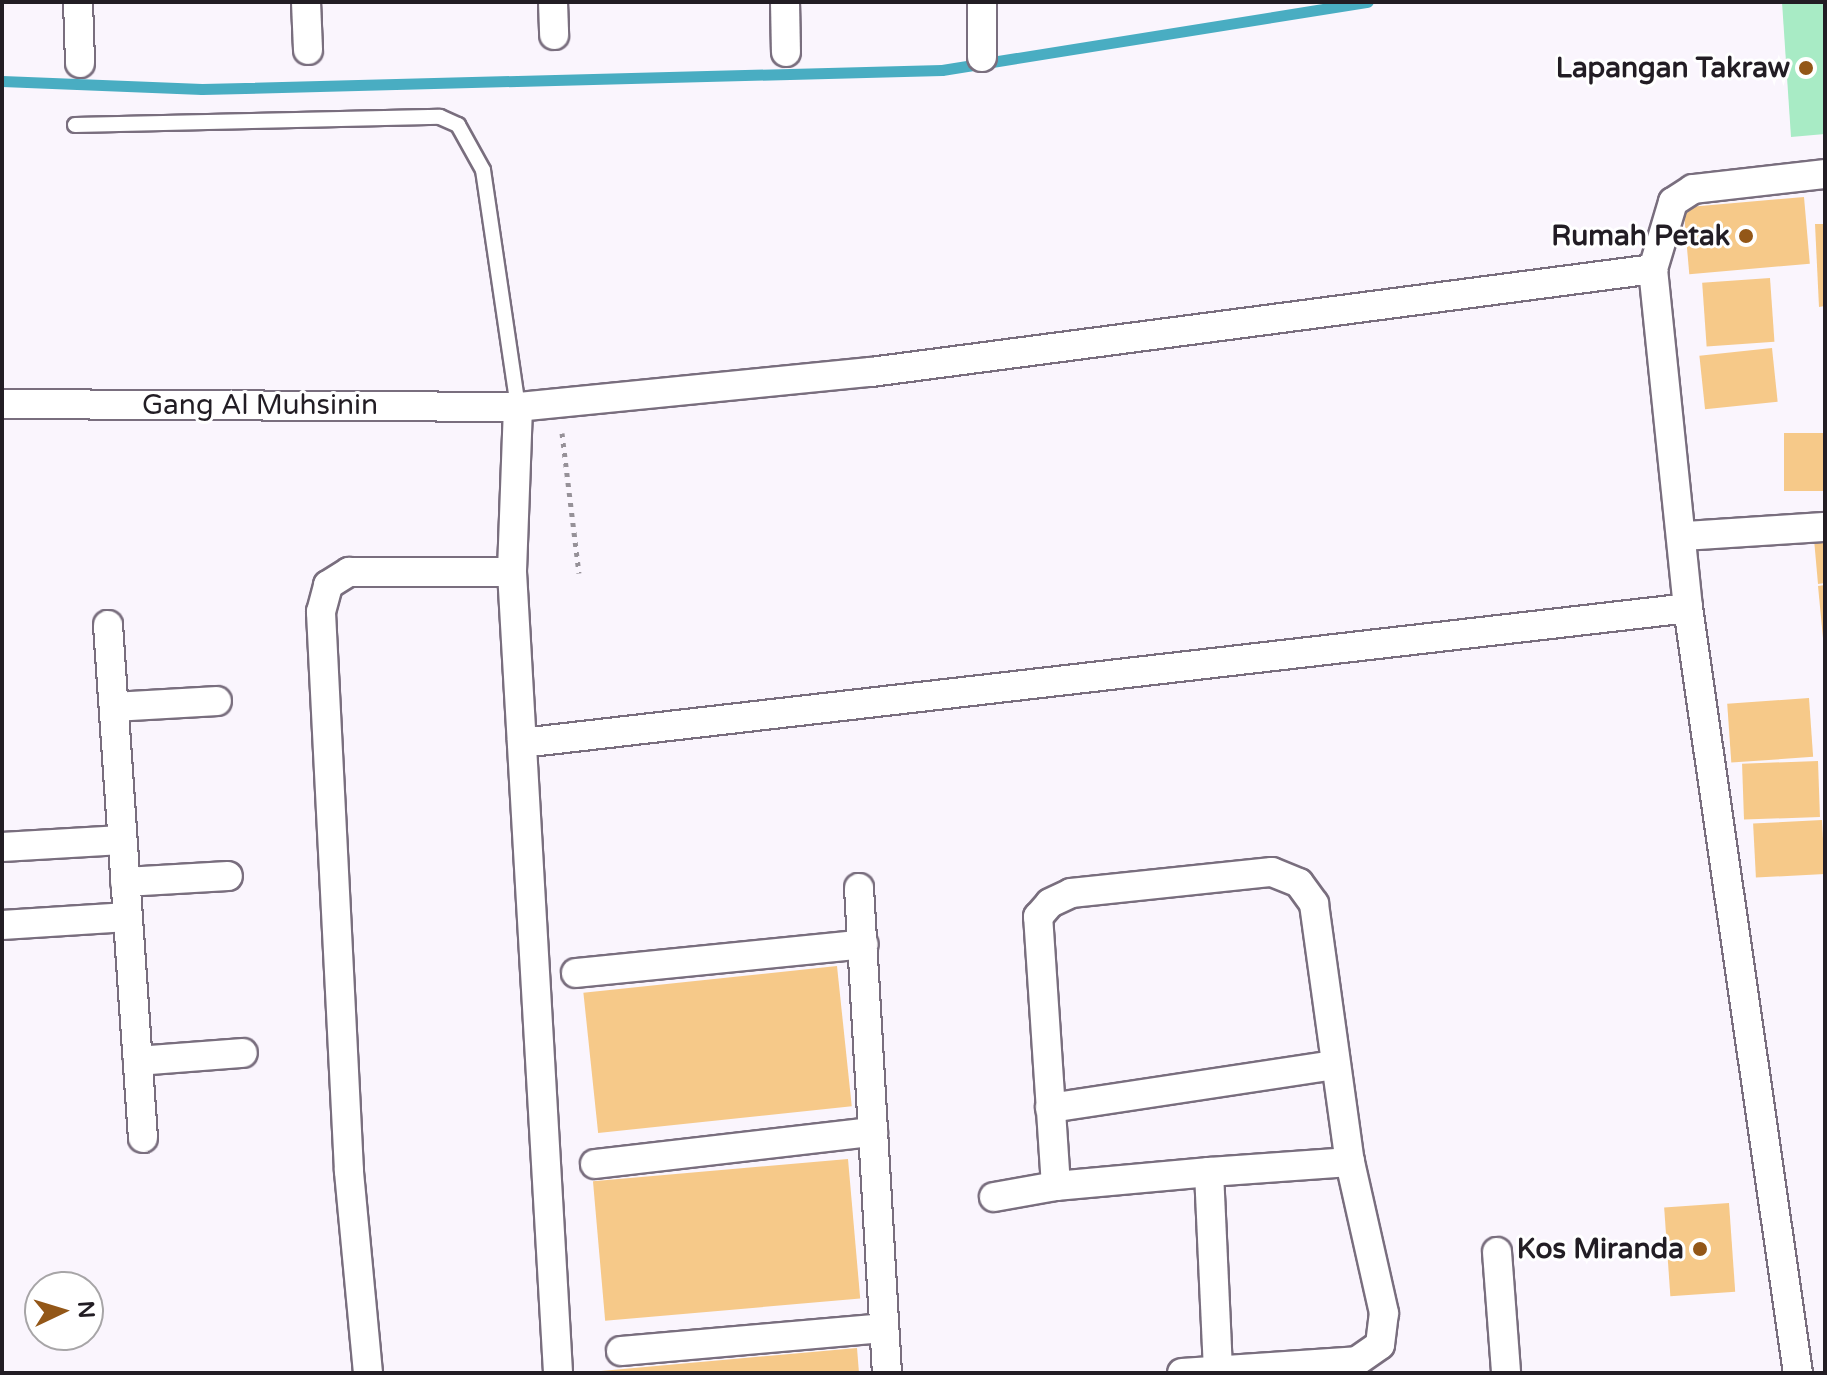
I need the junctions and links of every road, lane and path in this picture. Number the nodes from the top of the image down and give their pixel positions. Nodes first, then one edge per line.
1 (78, 2) edge
2 (306, 2) edge
3 (553, 2) edge
4 (785, 2) edge
5 (982, 2) edge
6 (554, 35) dead end
7 (308, 50) dead end
8 (786, 52) dead end
9 (982, 57) dead end
10 (80, 63) dead end
11 (75, 125) dead end
12 (1825, 174) edge
13 (1653, 269) junction
14 (2, 404) edge
15 (558, 404) junction
16 (518, 407) junction
17 (1825, 527) edge
18 (1685, 536) junction
19 (512, 572) junction
20 (579, 573) dead end
21 (1688, 608) junction
22 (108, 625) dead end
23 (217, 701) dead end
24 (114, 707) junction
25 (522, 743) junction
26 (122, 840) junction
27 (2, 847) edge
28 (228, 876) dead end
29 (125, 882) junction
30 (859, 888) dead end
31 (128, 917) junction
32 (2, 925) edge
33 (864, 944) junction
34 (576, 973) dead end
35 (243, 1053) dead end
36 (138, 1061) junction
37 (1333, 1065) junction
38 (1050, 1108) junction
39 (873, 1132) junction
40 (143, 1138) dead end
41 (1350, 1162) junction
42 (595, 1164) dead end
43 (1209, 1172) junction
44 (1056, 1186) junction
45 (994, 1197) dead end
46 (1497, 1252) dead end
47 (883, 1328) junction
48 (621, 1351) dead end
49 (1218, 1372) edge
50 (368, 1373) edge
51 (558, 1373) edge
52 (887, 1373) edge
53 (1182, 1373) edge
54 (1506, 1373) edge
55 (1798, 1373) edge

1 - 10 street
2 - 7 street
3 - 6 street
4 - 8 street
5 - 9 street
11 - 16 lane
12 - 13 street
13 - 15 street, Gang Al Muhsinin
13 - 18 street
14 - 16 street, Gang Al Muhsinin
15 - 16 street, Gang Al Muhsinin
15 - 20 path
16 - 19 street
17 - 18 street
18 - 21 street
19 - 25 street
19 - 50 street
21 - 25 street
21 - 55 street
22 - 24 street
23 - 24 street
24 - 26 street
25 - 51 street
26 - 27 street
26 - 29 street
28 - 29 street
29 - 31 street
30 - 33 street
31 - 32 street
31 - 36 street
33 - 34 street
33 - 39 street
35 - 36 street
36 - 40 street
37 - 38 street
37 - 38 street
37 - 41 street
38 - 44 street
39 - 42 street
39 - 47 street
41 - 43 street
41 - 49 street
43 - 44 street
43 - 49 street
44 - 45 street
46 - 54 street
47 - 48 street
47 - 52 street
49 - 53 street

